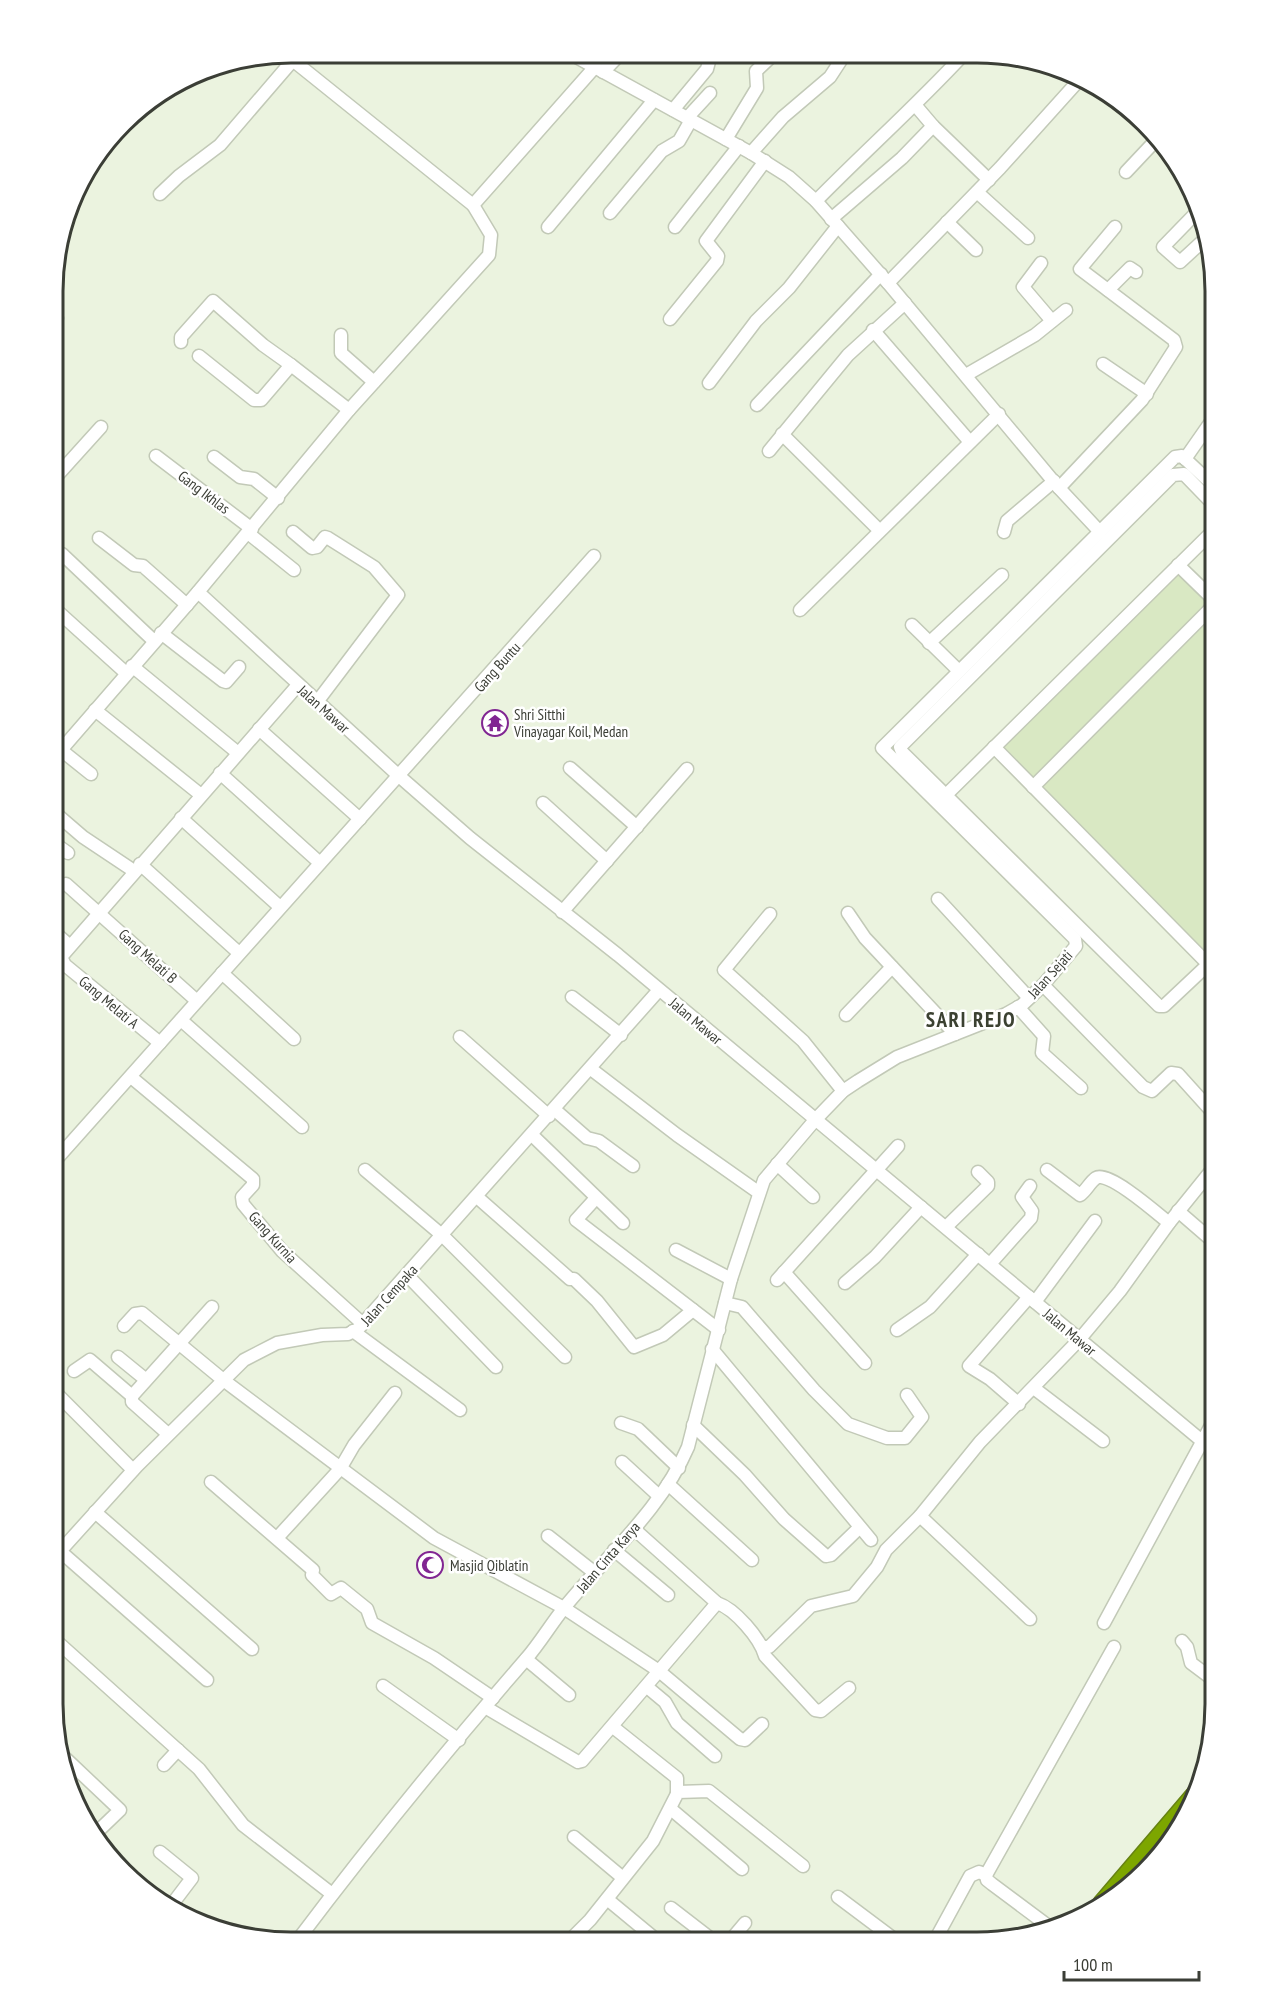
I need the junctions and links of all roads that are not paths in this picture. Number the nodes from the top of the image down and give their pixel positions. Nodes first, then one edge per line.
1 (284, 63) edge
2 (296, 63) edge
3 (587, 63) edge
4 (608, 63) edge
5 (709, 63) edge
6 (765, 63) edge
7 (840, 63) edge
8 (956, 63) edge
9 (599, 70) junction
10 (1074, 85) edge
11 (710, 93) dead end
12 (654, 100) junction
13 (916, 106) junction
14 (673, 110) junction
15 (689, 119) junction
16 (933, 126) junction
17 (726, 139) junction
18 (1152, 145) edge
19 (739, 146) junction
20 (751, 153) junction
21 (765, 161) junction
22 (1126, 172) dead end
23 (989, 180) junction
24 (976, 192) junction
25 (160, 194) dead end
26 (816, 201) junction
27 (473, 205) junction
28 (610, 213) dead end
29 (1193, 217) edge
30 (947, 222) junction
31 (835, 223) junction
32 (548, 226) dead end
33 (675, 227) dead end
34 (1115, 227) dead end
35 (1028, 238) dead end
36 (1200, 244) edge
37 (976, 250) dead end
38 (1041, 263) dead end
39 (1136, 272) dead end
40 (884, 278) junction
41 (1108, 290) junction
42 (905, 303) junction
43 (1066, 310) dead end
44 (670, 319) dead end
45 (1052, 321) junction
46 (873, 330) junction
47 (341, 335) dead end
48 (180, 342) dead end
49 (199, 356) dead end
50 (1103, 364) dead end
51 (291, 365) junction
52 (966, 375) junction
53 (374, 381) junction
54 (709, 383) dead end
55 (1147, 394) junction
56 (757, 405) dead end
57 (349, 410) junction
58 (999, 414) junction
59 (101, 428) dead end
60 (1205, 430) edge
61 (782, 434) junction
62 (970, 442) junction
63 (769, 451) dead end
64 (156, 456) dead end
65 (214, 457) dead end
66 (1185, 459) junction
67 (63, 469) edge
68 (1205, 478) edge
69 (1057, 484) junction
70 (1205, 496) edge
71 (278, 498) junction
72 (879, 530) junction
73 (250, 531) junction
74 (293, 532) dead end
75 (1004, 532) dead end
76 (1100, 532) junction
77 (99, 538) dead end
78 (1205, 539) edge
79 (63, 555) edge
80 (594, 556) dead end
81 (1178, 565) junction
82 (294, 570) dead end
83 (1002, 575) dead end
84 (198, 592) junction
85 (1205, 593) edge
86 (187, 605) junction
87 (800, 610) dead end
88 (1205, 613) edge
89 (63, 615) edge
90 (912, 625) dead end
91 (158, 637) junction
92 (929, 643) junction
93 (239, 667) dead end
94 (129, 669) junction
95 (959, 671) junction
96 (298, 685) junction
97 (317, 702) junction
98 (95, 710) junction
99 (259, 729) junction
100 (63, 747) edge
101 (994, 747) junction
102 (238, 753) junction
103 (63, 755) edge
104 (570, 768) dead end
105 (687, 769) dead end
106 (220, 773) junction
107 (91, 774) dead end
108 (399, 776) junction
109 (1033, 787) junction
110 (201, 795) junction
111 (946, 795) junction
112 (543, 803) dead end
113 (181, 818) junction
114 (360, 819) junction
115 (63, 820) edge
116 (637, 827) junction
117 (63, 849) edge
118 (68, 853) dead end
119 (608, 861) junction
120 (320, 863) junction
121 (137, 868) junction
122 (66, 884) dead end
123 (938, 898) dead end
124 (280, 907) junction
125 (99, 911) junction
126 (562, 912) junction
127 (848, 913) dead end
128 (770, 914) dead end
129 (63, 940) edge
130 (69, 945) junction
131 (239, 953) junction
132 (63, 954) edge
133 (1205, 956) edge
134 (63, 962) edge
135 (892, 967) junction
136 (1205, 971) edge
137 (222, 973) junction
138 (1043, 985) junction
139 (659, 990) junction
140 (572, 997) dead end
141 (1029, 998) junction
142 (197, 1001) junction
143 (1018, 1007) junction
144 (846, 1015) dead end
145 (181, 1020) junction
146 (955, 1034) junction
147 (621, 1035) junction
148 (460, 1037) dead end
149 (294, 1039) dead end
150 (160, 1043) junction
151 (591, 1070) junction
152 (131, 1077) junction
153 (1082, 1088) dead end
154 (843, 1091) junction
155 (1205, 1104) edge
156 (552, 1113) junction
157 (815, 1120) junction
158 (302, 1127) dead end
159 (532, 1135) junction
160 (898, 1146) dead end
161 (63, 1152) edge
162 (777, 1164) junction
163 (633, 1166) dead end
164 (365, 1170) dead end
165 (1047, 1170) dead end
166 (877, 1171) junction
167 (978, 1172) dead end
168 (1205, 1178) edge
169 (1030, 1186) dead end
170 (758, 1192) junction
171 (477, 1197) junction
172 (813, 1197) dead end
173 (596, 1198) junction
174 (921, 1207) junction
175 (1178, 1211) junction
176 (1095, 1221) dead end
177 (1169, 1222) junction
178 (622, 1223) dead end
179 (946, 1227) junction
180 (1205, 1234) edge
181 (443, 1236) junction
182 (676, 1250) dead end
183 (978, 1254) junction
184 (990, 1264) junction
185 (407, 1275) junction
186 (731, 1279) junction
187 (845, 1283) dead end
188 (1032, 1299) junction
189 (725, 1303) junction
190 (212, 1307) dead end
191 (693, 1310) junction
192 (124, 1326) dead end
193 (358, 1328) junction
194 (719, 1330) junction
195 (897, 1330) dead end
196 (1079, 1340) junction
197 (176, 1344) junction
198 (712, 1349) junction
199 (118, 1357) dead end
200 (565, 1357) dead end
201 (865, 1363) dead end
202 (496, 1367) dead end
203 (74, 1371) dead end
204 (145, 1379) junction
205 (222, 1379) junction
206 (1035, 1389) junction
207 (395, 1393) dead end
208 (907, 1395) dead end
209 (132, 1396) junction
210 (63, 1400) edge
211 (1019, 1404) junction
212 (460, 1410) dead end
213 (621, 1423) dead end
214 (693, 1425) junction
215 (168, 1434) junction
216 (1205, 1436) edge
217 (1103, 1441) dead end
218 (1202, 1441) junction
219 (622, 1462) dead end
220 (679, 1468) junction
221 (339, 1469) junction
222 (133, 1470) junction
223 (211, 1482) dead end
224 (668, 1484) junction
225 (659, 1496) junction
226 (95, 1512) junction
227 (920, 1515) junction
228 (859, 1528) junction
229 (634, 1529) junction
230 (548, 1536) dead end
231 (277, 1538) junction
232 (870, 1540) dead end
233 (63, 1548) edge
234 (614, 1550) junction
235 (63, 1556) edge
236 (752, 1560) dead end
237 (595, 1572) junction
238 (668, 1595) dead end
239 (717, 1603) junction
240 (564, 1608) junction
241 (1030, 1619) dead end
242 (1104, 1623) dead end
243 (1182, 1641) dead end
244 (63, 1647) edge
245 (764, 1647) junction
246 (1114, 1647) dead end
247 (252, 1648) dead end
248 (526, 1659) junction
249 (659, 1671) junction
250 (1205, 1674) edge
251 (207, 1680) dead end
252 (383, 1686) dead end
253 (647, 1687) junction
254 (849, 1688) dead end
255 (569, 1695) dead end
256 (489, 1703) junction
257 (762, 1724) dead end
258 (613, 1727) junction
259 (459, 1740) junction
260 (178, 1750) junction
261 (715, 1756) dead end
262 (71, 1764) edge
263 (164, 1765) dead end
264 (677, 1793) junction
265 (672, 1810) junction
266 (1171, 1823) edge
267 (100, 1829) edge
268 (574, 1837) dead end
269 (160, 1852) dead end
270 (803, 1866) dead end
271 (742, 1869) dead end
272 (987, 1875) junction
273 (1126, 1876) edge
274 (623, 1878) junction
275 (332, 1894) junction
276 (838, 1896) dead end
277 (607, 1899) junction
278 (175, 1900) edge
279 (671, 1908) dead end
280 (1043, 1922) edge
281 (745, 1923) dead end
282 (304, 1932) edge
283 (577, 1932) edge
284 (647, 1932) edge
285 (703, 1932) edge
286 (737, 1932) edge
287 (885, 1932) edge
288 (939, 1932) edge

1 - 25 street
2 - 27 street
3 - 9 street
4 - 9 street
5 - 14 street
6 - 17 street
7 - 20 street
8 - 13 street
9 - 12 street
9 - 27 street
10 - 23 street
11 - 15 street
12 - 14 street
12 - 32 street
13 - 16 street
13 - 26 street
14 - 15 street
15 - 17 street
15 - 28 street
16 - 23 street
16 - 31 street
17 - 19 street
18 - 22 street
19 - 20 street
19 - 33 street
20 - 21 street
21 - 26 street
21 - 44 street
23 - 24 street
24 - 30 street
24 - 35 street
26 - 31 street
27 - 53 street
29 - 36 street
30 - 37 street
30 - 40 street
31 - 40 street
31 - 54 street
34 - 41 street
38 - 45 street
39 - 41 street
40 - 42 street
40 - 56 street
41 - 55 street
42 - 46 street
42 - 52 street
43 - 45 street
45 - 52 street
46 - 61 street
46 - 62 street
47 - 53 street
48 - 51 street
49 - 51 street
50 - 55 street
51 - 57 street
52 - 58 street
53 - 57 street
55 - 69 street
57 - 71 street
58 - 62 street
58 - 69 street
59 - 67 street
60 - 66 street
61 - 63 street
61 - 72 street
62 - 72 street
64 - 73 street, Gang Ikhlas
65 - 71 street
66 - 68 street
66 - 76 street
69 - 75 street
69 - 76 street
70 - 111 street
71 - 73 street
72 - 87 street
73 - 82 street, Gang Ikhlas
73 - 84 street
74 - 97 street
76 - 95 street
77 - 86 street
78 - 81 street
79 - 91 street
80 - 108 street, Gang Buntu
81 - 85 street
81 - 101 street
83 - 92 street
84 - 86 street
84 - 96 street, Jalan Mawar
86 - 91 street
88 - 109 street
89 - 94 street
90 - 92 street
91 - 93 street
91 - 94 street
92 - 95 street
94 - 98 street
94 - 102 street
95 - 138 street, Jalan Sejati
96 - 97 street, Jalan Mawar
96 - 99 street
97 - 108 street, Jalan Mawar
98 - 100 street
98 - 110 street
99 - 102 street
99 - 114 street
101 - 109 street
101 - 111 street
102 - 106 street
103 - 107 street
104 - 116 street
105 - 116 street
106 - 110 street
106 - 120 street
108 - 114 street, Gang Buntu
108 - 126 street, Jalan Mawar
109 - 133 street
110 - 113 street
111 - 136 street
112 - 119 street
113 - 121 street
113 - 124 street
114 - 120 street, Gang Buntu
115 - 121 street
116 - 119 street
117 - 118 street
119 - 126 street
120 - 124 street, Gang Buntu
121 - 125 street
121 - 131 street
122 - 125 street, Gang Melati B
123 - 141 street
124 - 131 street, Gang Buntu
125 - 130 street
125 - 142 street, Gang Melati B
126 - 139 street, Jalan Mawar
127 - 135 street
128 - 154 street
129 - 130 street
130 - 132 street, Gang Melati A
131 - 137 street, Gang Buntu
134 - 150 street, Gang Melati A
135 - 144 street
135 - 146 street
137 - 142 street, Gang Buntu
137 - 149 street
138 - 141 street, Jalan Sejati
138 - 155 street
139 - 147 street, Jalan Cempaka
139 - 157 street, Jalan Mawar
140 - 147 street
141 - 143 street, Jalan Sejati
142 - 145 street, Gang Buntu
143 - 146 street, Jalan Sejati
143 - 153 street
145 - 150 street, Gang Buntu
145 - 158 street
146 - 154 street, Jalan Sejati
147 - 151 street, Jalan Cempaka
148 - 156 street
150 - 152 street, Gang Buntu
151 - 156 street, Jalan Cempaka
151 - 170 street
152 - 161 street, Gang Buntu
152 - 193 street, Gang Kurnia
154 - 157 street, Jalan Sejati
156 - 159 street, Jalan Cempaka
156 - 163 street
157 - 162 street, Jalan Cinta Karya
157 - 166 street, Jalan Mawar
159 - 171 street, Jalan Cempaka
159 - 173 street
160 - 166 street
162 - 170 street, Jalan Cinta Karya
162 - 172 street
164 - 181 street
165 - 177 street
166 - 174 street, Jalan Mawar
166 - 201 street
167 - 179 street
168 - 175 street
169 - 184 street
170 - 186 street, Jalan Cinta Karya
171 - 181 street, Jalan Cempaka
171 - 191 street
173 - 178 street
173 - 191 street
174 - 179 street, Jalan Mawar
174 - 187 street
175 - 177 street
175 - 180 street
176 - 188 street
177 - 196 street
179 - 183 street, Jalan Mawar
181 - 185 street, Jalan Cempaka
181 - 200 street
182 - 186 street
183 - 184 street, Jalan Mawar
183 - 195 street
184 - 188 street, Jalan Mawar
185 - 193 street, Jalan Cempaka
185 - 202 street
186 - 189 street, Jalan Cinta Karya
188 - 196 street, Jalan Mawar
188 - 211 street
189 - 194 street, Jalan Cinta Karya
189 - 208 street
190 - 197 street
191 - 194 street
192 - 197 street
193 - 205 street, Jalan Cempaka
193 - 212 street
194 - 198 street, Jalan Cinta Karya
196 - 206 street
196 - 218 street, Jalan Mawar
197 - 204 street
197 - 205 street
198 - 214 street, Jalan Cinta Karya
198 - 228 street
199 - 204 street
203 - 209 street
204 - 209 street
205 - 215 street, Jalan Cempaka
205 - 221 street
206 - 211 street
206 - 217 street
207 - 221 street
209 - 215 street
210 - 222 street
211 - 227 street
213 - 220 street
214 - 220 street, Jalan Cinta Karya
214 - 228 street
215 - 222 street, Jalan Cempaka
216 - 218 street
218 - 242 street
219 - 225 street
220 - 224 street, Jalan Cinta Karya
221 - 231 street
221 - 240 street
222 - 226 street, Jalan Cempaka
223 - 231 street
224 - 225 street, Jalan Cinta Karya
224 - 236 street
225 - 229 street, Jalan Cinta Karya
226 - 233 street, Jalan Cempaka
226 - 247 street
227 - 241 street
227 - 245 street
228 - 232 street
229 - 234 street, Jalan Cinta Karya
229 - 239 street
230 - 237 street
231 - 256 street
234 - 237 street, Jalan Cinta Karya
234 - 238 street
235 - 251 street
237 - 240 street, Jalan Cinta Karya
239 - 245 street
239 - 249 street
240 - 248 street, Jalan Cinta Karya
240 - 249 street
243 - 250 street
244 - 260 street
245 - 254 street
246 - 272 street
248 - 255 street
248 - 256 street, Jalan Cinta Karya
249 - 253 street
249 - 257 street
252 - 259 street
253 - 258 street
253 - 261 street
256 - 258 street
256 - 259 street, Jalan Cinta Karya
258 - 264 street
259 - 275 street, Jalan Cinta Karya
260 - 263 street
260 - 275 street
262 - 267 street
264 - 265 street
264 - 270 street
265 - 271 street
265 - 274 street
266 - 273 highway
268 - 274 street
269 - 278 street
272 - 280 street
272 - 288 street
274 - 277 street
275 - 282 street, Jalan Cinta Karya
276 - 287 street
277 - 283 street
277 - 284 street
279 - 285 street
281 - 286 street

